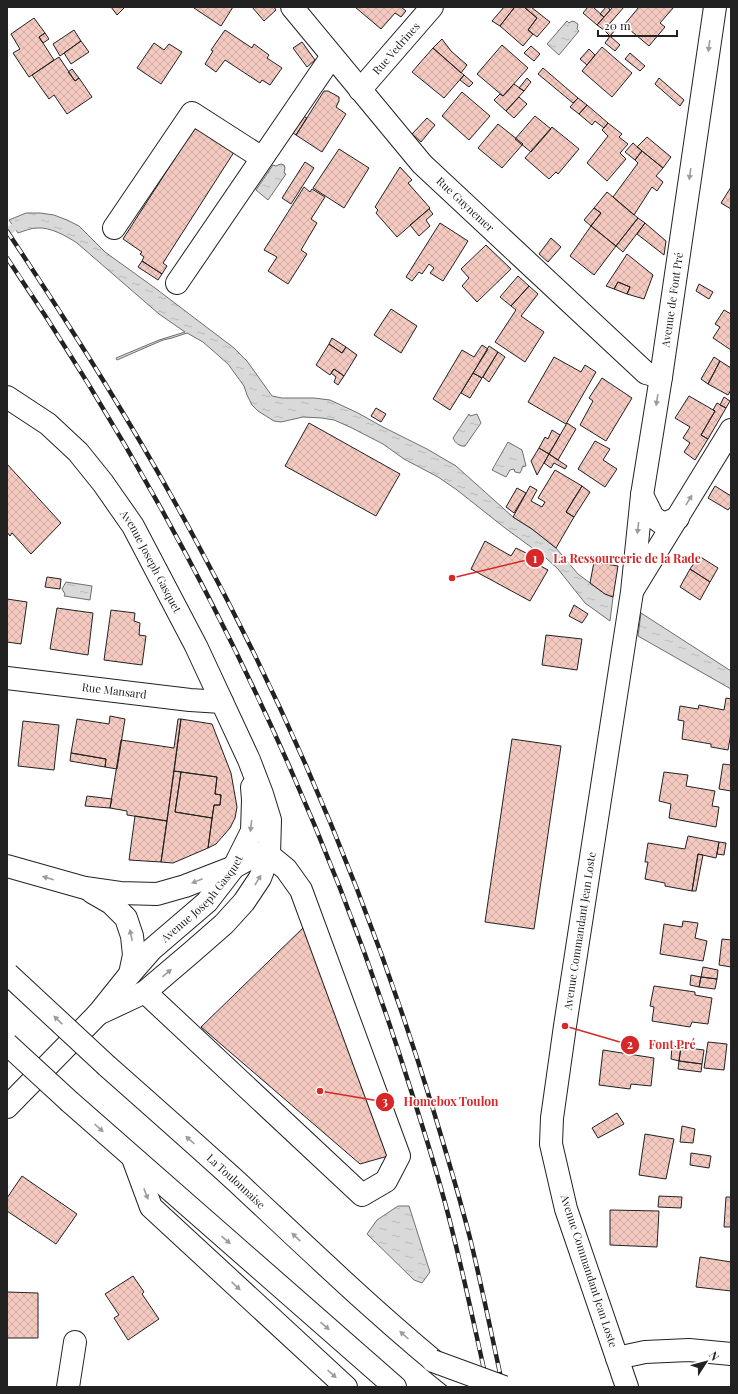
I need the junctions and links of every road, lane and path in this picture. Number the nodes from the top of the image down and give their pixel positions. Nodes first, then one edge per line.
1 (292, 7) edge
2 (432, 7) edge
3 (715, 7) edge
4 (332, 56) junction
5 (360, 90) junction
6 (262, 158) junction
7 (114, 228) dead end
8 (177, 283) dead end
9 (661, 377) junction
10 (7, 397) edge
11 (731, 430) edge
12 (642, 494) junction
13 (678, 518) junction
14 (632, 592) junction
15 (7, 678) edge
16 (222, 702) junction
17 (250, 760) junction
18 (269, 855) junction
19 (7, 866) edge
20 (234, 867) junction
21 (85, 888) junction
22 (8, 973) edge
23 (130, 974) junction
24 (145, 992) junction
25 (98, 1014) junction
26 (7, 1044) edge
27 (7, 1107) edge
28 (132, 1158) junction
29 (75, 1342) dead end
30 (731, 1354) edge
31 (617, 1358) junction
32 (433, 1361) junction
33 (68, 1387) edge
34 (346, 1387) edge
35 (395, 1387) edge
36 (466, 1387) edge
37 (504, 1387) edge
38 (627, 1387) edge

1 - 4 main road, Rue Guynemer
2 - 5 main road, Rue Vedrines
3 -> 9 main road, Avenue de Font Pré
4 - 5 main road, Rue Guynemer
4 - 6 main road
5 - 9 main road, Rue Guynemer
6 - 7 main road
6 - 8 main road
9 -> 12 main road, Avenue de Font Pré
10 - 16 main road, Avenue Joseph Gasquet
13 -> 11 main road
12 - 13 main road
12 -> 14 main road, Avenue de Font Pré
13 - 14 main road
14 - 31 main road, Avenue Commandant Jean Loste
15 - 16 main road, Rue Mansard
16 - 17 main road, Avenue Joseph Gasquet
17 - 18 main road, Avenue Joseph Gasquet
17 -> 20 main road, Avenue Joseph Gasquet
18 - 20 main road
24 -> 18 main road, Avenue Joseph Gasquet
18 - 24 main road
21 -> 19 main road
20 -> 21 main road
20 - 23 main road, Avenue Joseph Gasquet
23 -> 21 main road
32 -> 22 main road, La Toulonnaise, bridge
23 - 25 main road, Avenue Joseph Gasquet
24 - 25 main road, Avenue Joseph Gasquet
25 - 27 main road, Avenue Joseph Gasquet
26 -> 28 main road, bridge
28 -> 34 main road
28 -> 35 main road
29 - 33 main road
30 - 31 main road
31 - 38 main road, Avenue Commandant Jean Loste
32 - 36 main road, La Toulonnaise
32 - 37 main road, bridge

